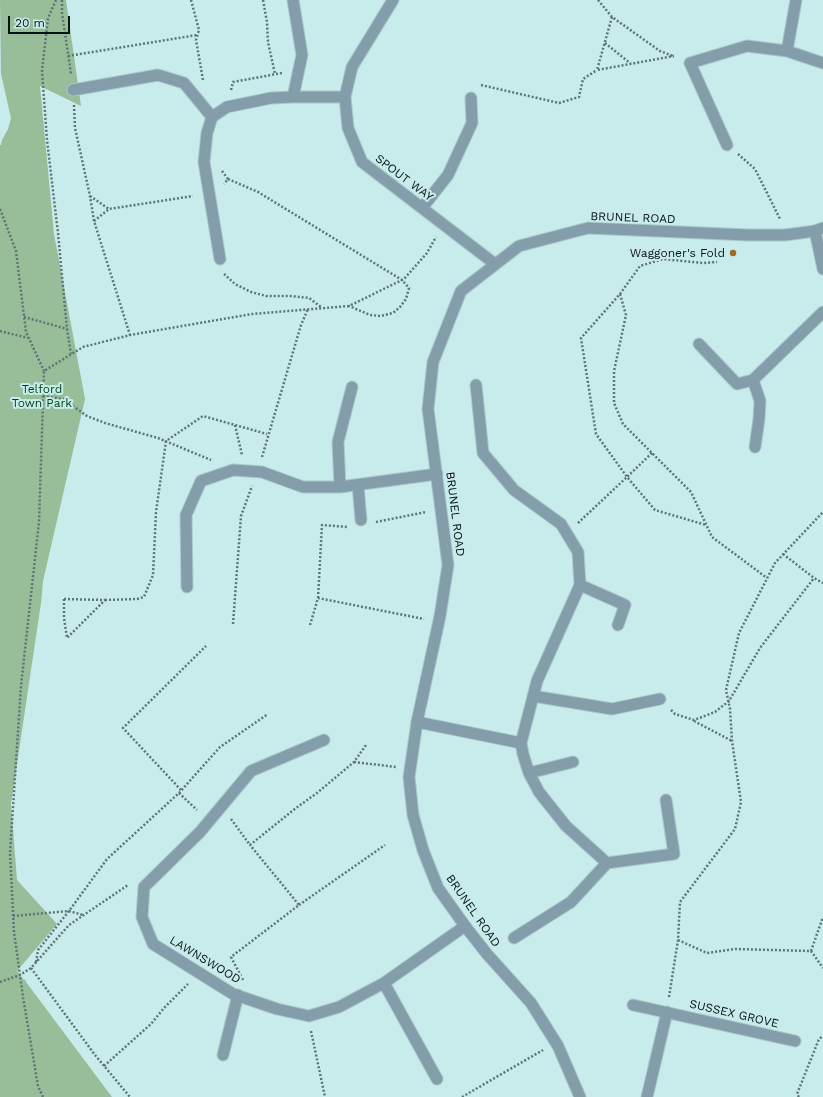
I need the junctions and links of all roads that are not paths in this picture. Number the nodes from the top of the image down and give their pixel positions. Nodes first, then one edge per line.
1 (293, 0) edge
2 (393, 0) edge
3 (796, 0) edge
4 (787, 51) junction
5 (823, 63) edge
6 (73, 90) road end
7 (293, 97) junction
8 (345, 97) junction
9 (471, 98) road end
10 (212, 117) junction
11 (727, 146) road end
12 (422, 208) junction
13 (819, 230) edge
14 (220, 259) road end
15 (496, 264) junction
16 (823, 269) edge
17 (823, 312) edge
18 (699, 344) dead end
19 (753, 380) junction
20 (476, 385) dead end
21 (352, 387) dead end
22 (755, 447) dead end
23 (437, 474) junction
24 (358, 485) junction
25 (340, 487) junction
26 (362, 520) dead end
27 (580, 585) junction
28 (187, 587) dead end
29 (618, 625) dead end
30 (533, 696) junction
31 (660, 700) road end
32 (417, 722) junction
33 (324, 740) dead end
34 (521, 742) junction
35 (573, 762) dead end
36 (529, 773) junction
37 (666, 800) dead end
38 (607, 863) junction
39 (465, 926) junction
40 (514, 938) dead end
41 (384, 983) junction
42 (240, 996) junction
43 (633, 1005) dead end
44 (667, 1012) junction
45 (795, 1041) dead end
46 (223, 1055) dead end
47 (437, 1079) dead end
48 (580, 1097) edge
49 (647, 1097) edge

1 - 7 street
2 - 8 street, SPOUT WAY
3 - 4 street
4 - 5 street
4 - 11 street
6 - 10 street
7 - 8 street
7 - 10 street
8 - 12 street, SPOUT WAY
9 - 12 street
10 - 14 street
12 - 15 street, SPOUT WAY
13 - 15 street, BRUNEL ROAD
13 - 16 street
15 - 23 street, BRUNEL ROAD
17 - 19 street
18 - 19 street
19 - 22 street
20 - 27 street
21 - 25 street
23 - 24 street
23 - 32 street, BRUNEL ROAD
24 - 25 street
24 - 26 street
25 - 28 street
27 - 29 street
27 - 30 street
30 - 31 street
30 - 34 street
32 - 34 street
32 - 39 street, BRUNEL ROAD
33 - 42 street, LAWNSWOOD
34 - 36 street
35 - 36 street
36 - 38 street
37 - 38 street
38 - 40 street
39 - 41 street, LAWNSWOOD
39 - 48 street, BRUNEL ROAD
41 - 42 street, LAWNSWOOD
41 - 47 street
42 - 46 street
43 - 44 street, SUSSEX GROVE
44 - 45 street, SUSSEX GROVE
44 - 49 street

